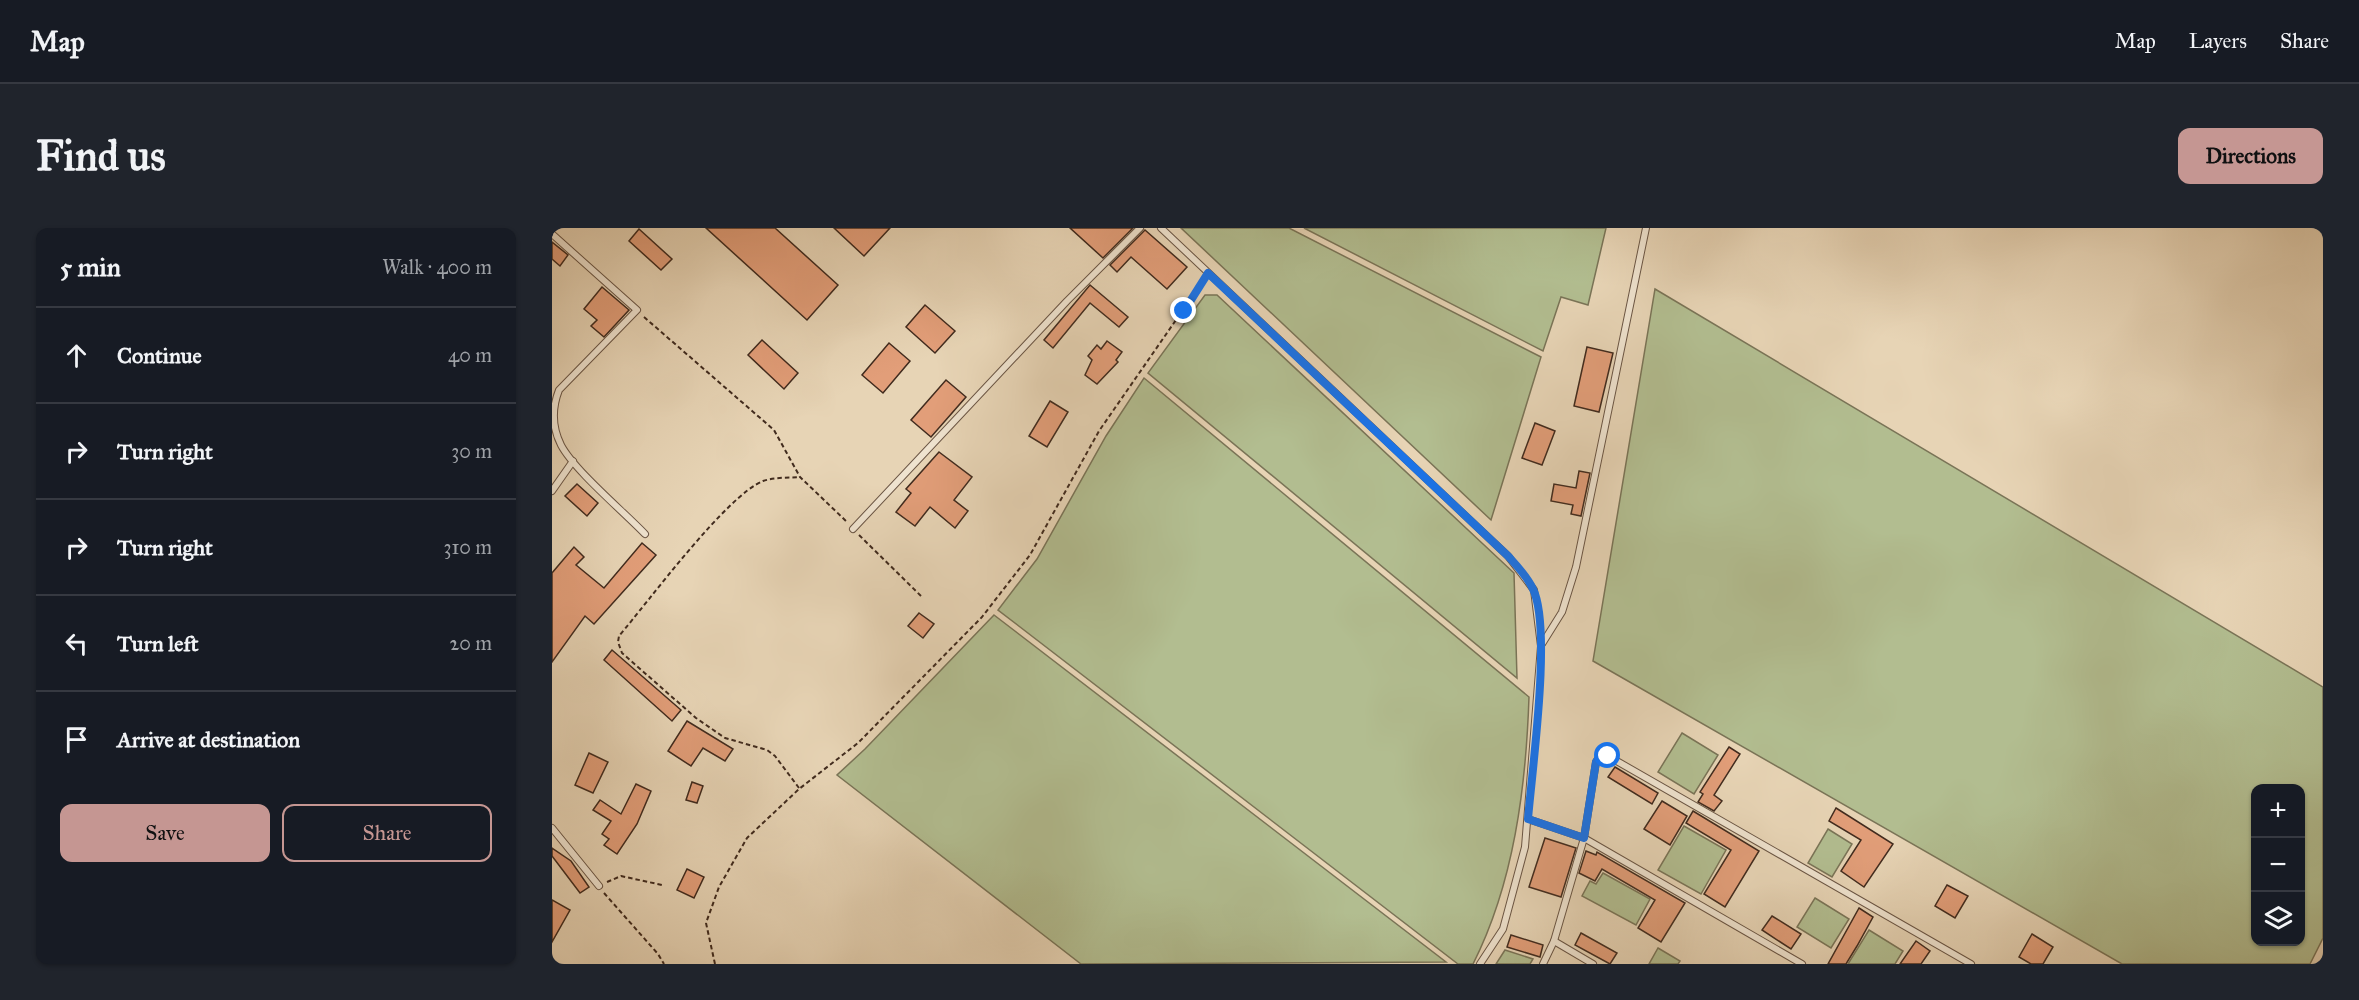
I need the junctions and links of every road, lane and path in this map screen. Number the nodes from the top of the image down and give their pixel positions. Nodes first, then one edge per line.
1 (1140, 228) edge
2 (1161, 228) edge
3 (1646, 228) edge
4 (552, 234) edge
5 (1208, 273) junction
6 (637, 310) junction
7 (573, 461) junction
8 (800, 477) junction
9 (552, 491) edge
10 (853, 529) junction
11 (645, 534) dead end
12 (921, 596) dead end
13 (1541, 646) junction
14 (799, 789) junction
15 (1528, 819) junction
16 (552, 828) edge
17 (1584, 838) junction
18 (662, 885) dead end
19 (599, 886) junction
20 (1554, 941) junction
21 (664, 964) edge
22 (715, 964) edge
23 (1480, 964) edge
24 (1543, 964) edge
25 (1593, 964) edge
26 (1803, 964) edge
27 (1971, 964) edge

1 - 10 lane
2 - 5 lane
3 - 13 lane
4 - 6 lane
5 - 13 lane
5 - 14 path
6 - 7 lane
6 - 8 path
7 - 9 lane
7 - 11 lane
8 - 10 path
8 - 14 path
10 - 12 path
13 - 15 lane
14 - 22 path
15 - 17 lane
15 - 23 lane
16 - 19 lane
17 - 20 lane
17 - 26 lane
17 - 27 lane
18 - 19 path
19 - 21 path
20 - 24 lane
20 - 25 lane

